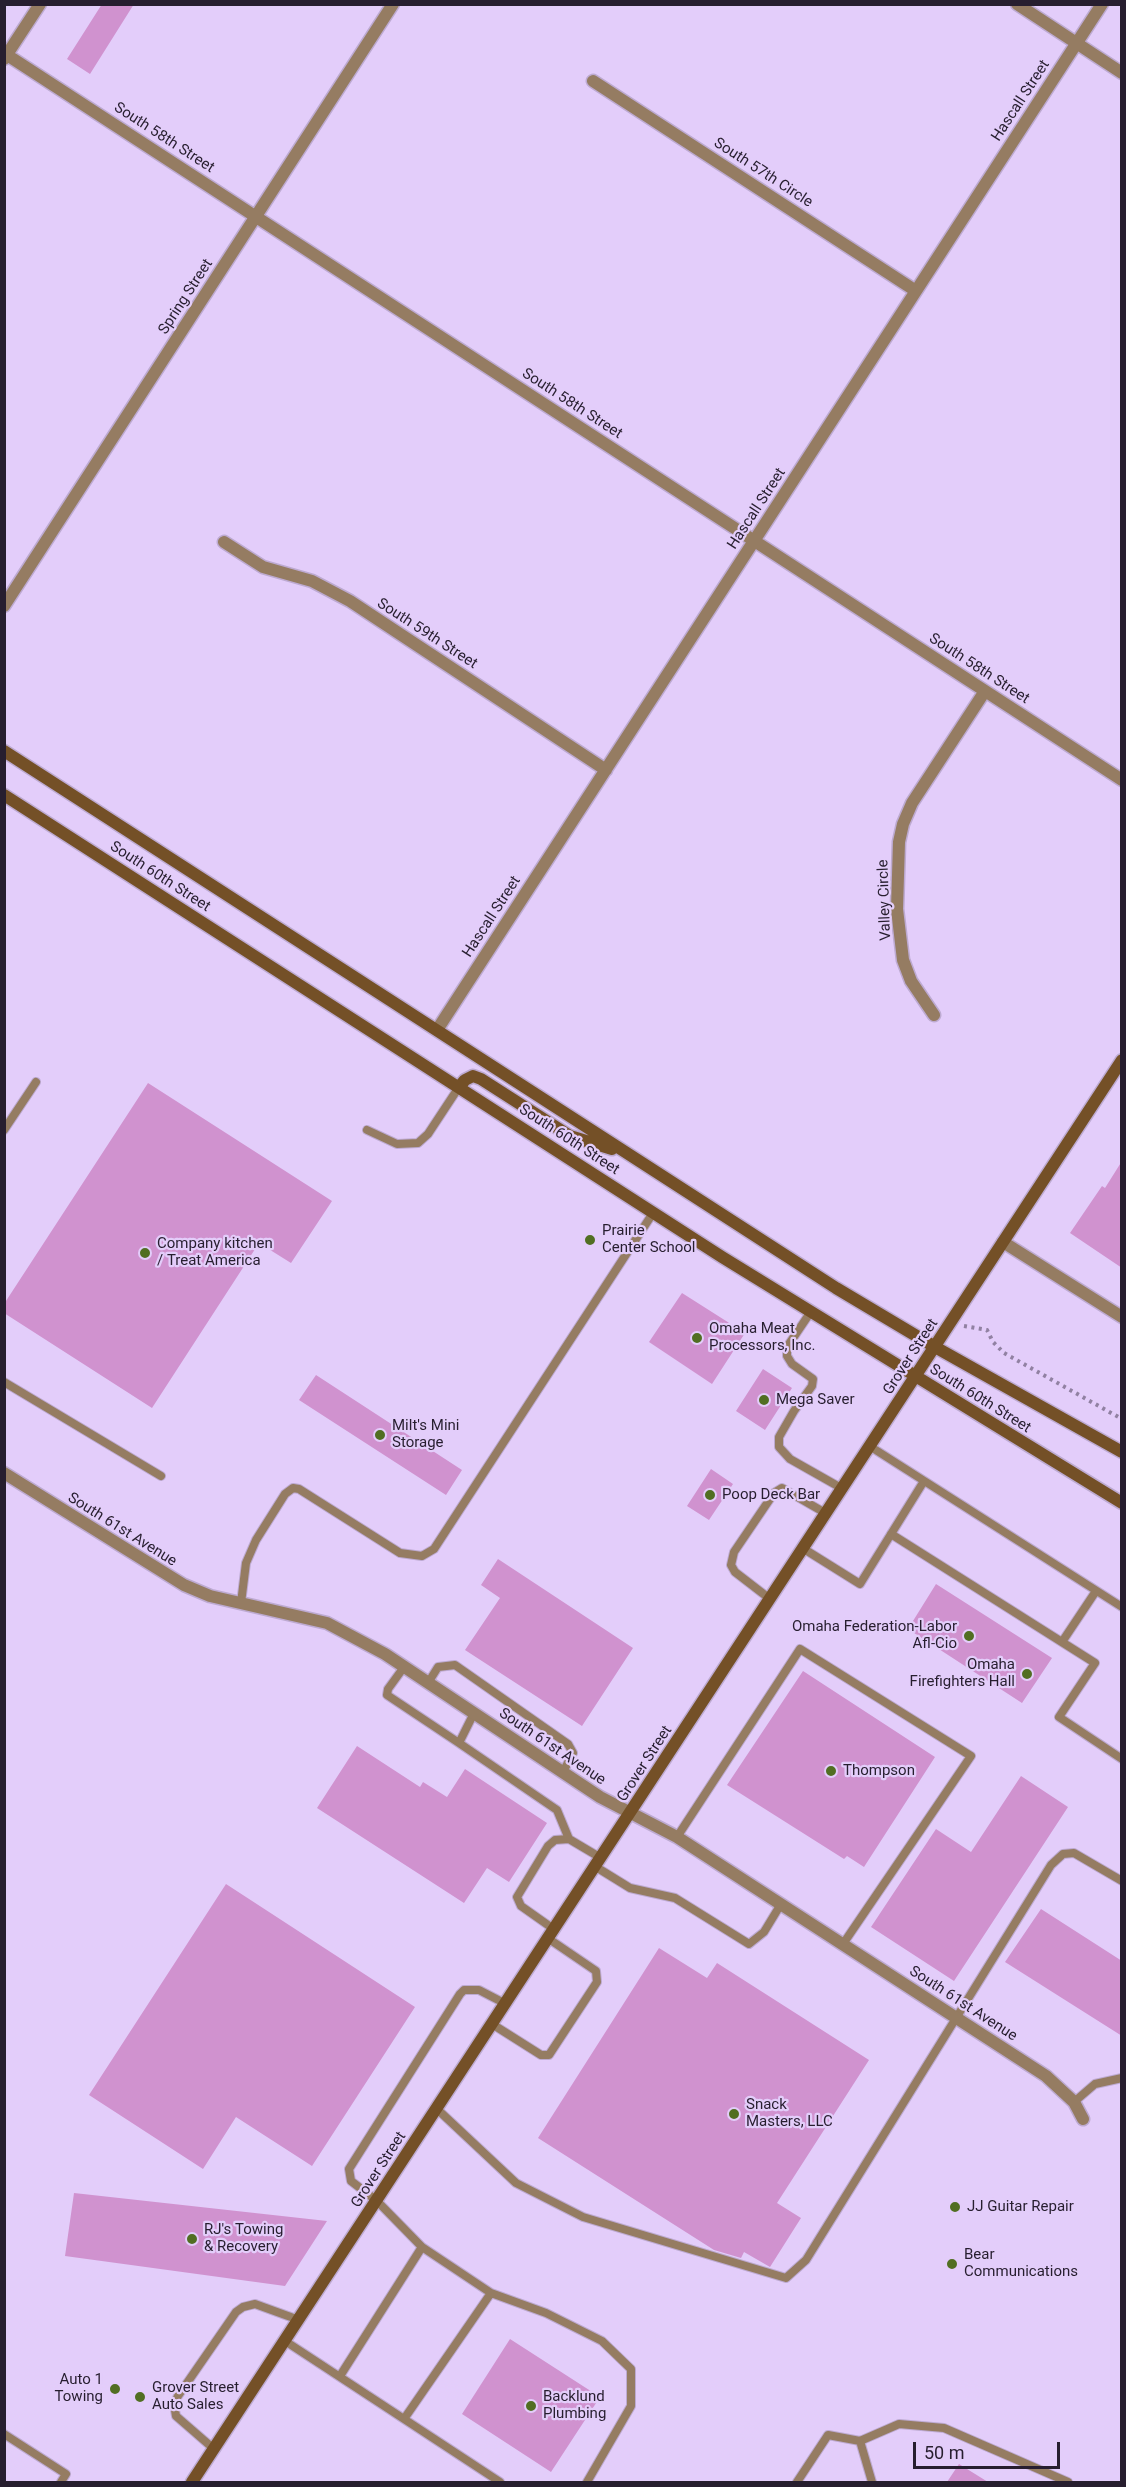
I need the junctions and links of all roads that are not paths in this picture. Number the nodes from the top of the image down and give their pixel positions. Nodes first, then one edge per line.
1 (40, 4) edge
2 (393, 4) edge
3 (1017, 4) edge
4 (1102, 4) edge
5 (1077, 43) junction
6 (6, 56) edge
7 (1122, 73) edge
8 (593, 81) dead end
9 (257, 215) junction
10 (916, 291) junction
11 (754, 541) junction
12 (224, 542) dead end
13 (4, 606) edge
14 (985, 691) junction
15 (4, 751) edge
16 (606, 770) junction
17 (1122, 780) edge
18 (4, 795) edge
19 (934, 1015) dead end
20 (437, 1030) junction
21 (1122, 1060) edge
22 (36, 1082) dead end
23 (459, 1087) junction
24 (4, 1130) edge
25 (367, 1130) dead end
26 (628, 1153) junction
27 (653, 1213) junction
28 (1003, 1242) junction
29 (810, 1313) junction
30 (1122, 1317) edge
31 (935, 1347) junction
32 (916, 1377) junction
33 (4, 1382) edge
34 (871, 1447) junction
35 (1122, 1452) edge
36 (4, 1473) edge
37 (161, 1476) dead end
38 (924, 1481) junction
39 (843, 1489) junction
40 (1122, 1503) edge
41 (827, 1514) junction
42 (891, 1534) junction
43 (804, 1550) junction
44 (1096, 1591) junction
45 (771, 1599) junction
46 (241, 1603) junction
47 (1122, 1607) edge
48 (1062, 1642) junction
49 (404, 1666) junction
50 (428, 1683) junction
51 (474, 1713) junction
52 (459, 1743) junction
53 (1122, 1759) edge
54 (563, 1772) junction
55 (630, 1814) junction
56 (677, 1837) junction
57 (568, 1839) junction
58 (598, 1862) junction
59 (1122, 1881) edge
60 (781, 1904) junction
61 (552, 1934) junction
62 (843, 1944) junction
63 (506, 2004) junction
64 (956, 2017) junction
65 (492, 2024) junction
66 (1122, 2078) edge
67 (1074, 2103) junction
68 (437, 2109) junction
69 (1083, 2119) dead end
70 (377, 2201) junction
71 (422, 2247) junction
72 (491, 2293) junction
73 (299, 2320) junction
74 (285, 2341) junction
75 (339, 2376) junction
76 (404, 2419) junction
77 (4, 2434) edge
78 (860, 2441) junction
79 (214, 2449) junction
80 (61, 2482) edge
81 (192, 2482) edge
82 (500, 2482) edge
83 (587, 2482) edge
84 (797, 2482) edge
85 (872, 2482) edge
86 (1068, 2482) edge

1 - 6 street
2 - 9 street, Spring Street
3 - 5 street
4 - 5 street, Hascall Street
5 - 7 street
5 - 10 street, Hascall Street
6 - 9 street, South 58th Street
8 - 10 street, South 57th Circle
9 - 11 street, South 58th Street
9 - 13 street, Spring Street
10 - 11 street, Hascall Street
11 - 14 street, South 58th Street
11 - 16 street, Hascall Street
12 - 16 street, South 59th Street
14 - 17 street, South 58th Street
14 - 19 street, Valley Circle
15 - 20 main road, South 60th Street
16 - 20 street, Hascall Street
18 - 23 main road, South 60th Street
20 - 26 main road, South 60th Street
21 - 28 main road, Grover Street
22 - 24 lane
23 - 25 lane
23 - 26 main road
23 - 27 main road, South 60th Street
26 - 31 main road, South 60th Street
27 - 29 main road, South 60th Street
27 - 46 lane
28 - 30 street
28 - 31 main road, Grover Street
29 - 32 main road, South 60th Street
29 - 39 lane
31 - 32 main road, Grover Street
31 - 35 main road, South 60th Street
32 - 34 main road, Grover Street
32 - 40 main road, South 60th Street
33 - 37 lane
34 - 38 lane
34 - 39 main road, Grover Street
36 - 46 street, South 61st Avenue
38 - 42 lane
38 - 44 lane
39 - 41 main road, Grover Street
41 - 43 main road, Grover Street
41 - 45 lane
42 - 43 lane
42 - 48 lane
43 - 45 main road, Grover Street
44 - 47 lane
44 - 48 lane
45 - 55 main road, Grover Street
46 - 49 street, South 61st Avenue
48 - 53 lane
49 - 50 street, South 61st Avenue
49 - 52 lane
50 - 51 street, South 61st Avenue
50 - 54 lane
51 - 52 lane
51 - 54 street, South 61st Avenue
52 - 57 lane
54 - 55 street, South 61st Avenue
55 - 56 street, South 61st Avenue
55 - 58 main road, Grover Street
56 - 60 street, South 61st Avenue
56 - 62 lane
57 - 58 lane
57 - 61 lane
58 - 60 lane
58 - 61 main road, Grover Street
59 - 64 lane
60 - 62 street, South 61st Avenue
61 - 63 main road, Grover Street
61 - 65 lane
62 - 64 street, South 61st Avenue
63 - 65 main road, Grover Street
63 - 70 lane
64 - 67 street, South 61st Avenue
64 - 68 lane
65 - 68 main road, Grover Street
66 - 67 lane
67 - 69 street, South 61st Avenue
68 - 70 main road, Grover Street
70 - 71 lane
70 - 73 main road, Grover Street
71 - 72 lane
71 - 75 lane
72 - 76 lane
72 - 83 lane
73 - 74 main road, Grover Street
73 - 79 lane
74 - 75 lane
74 - 79 main road, Grover Street
75 - 76 lane
76 - 82 lane
77 - 80 lane
78 - 84 lane
78 - 85 lane
78 - 86 lane
79 - 81 main road, Grover Street

